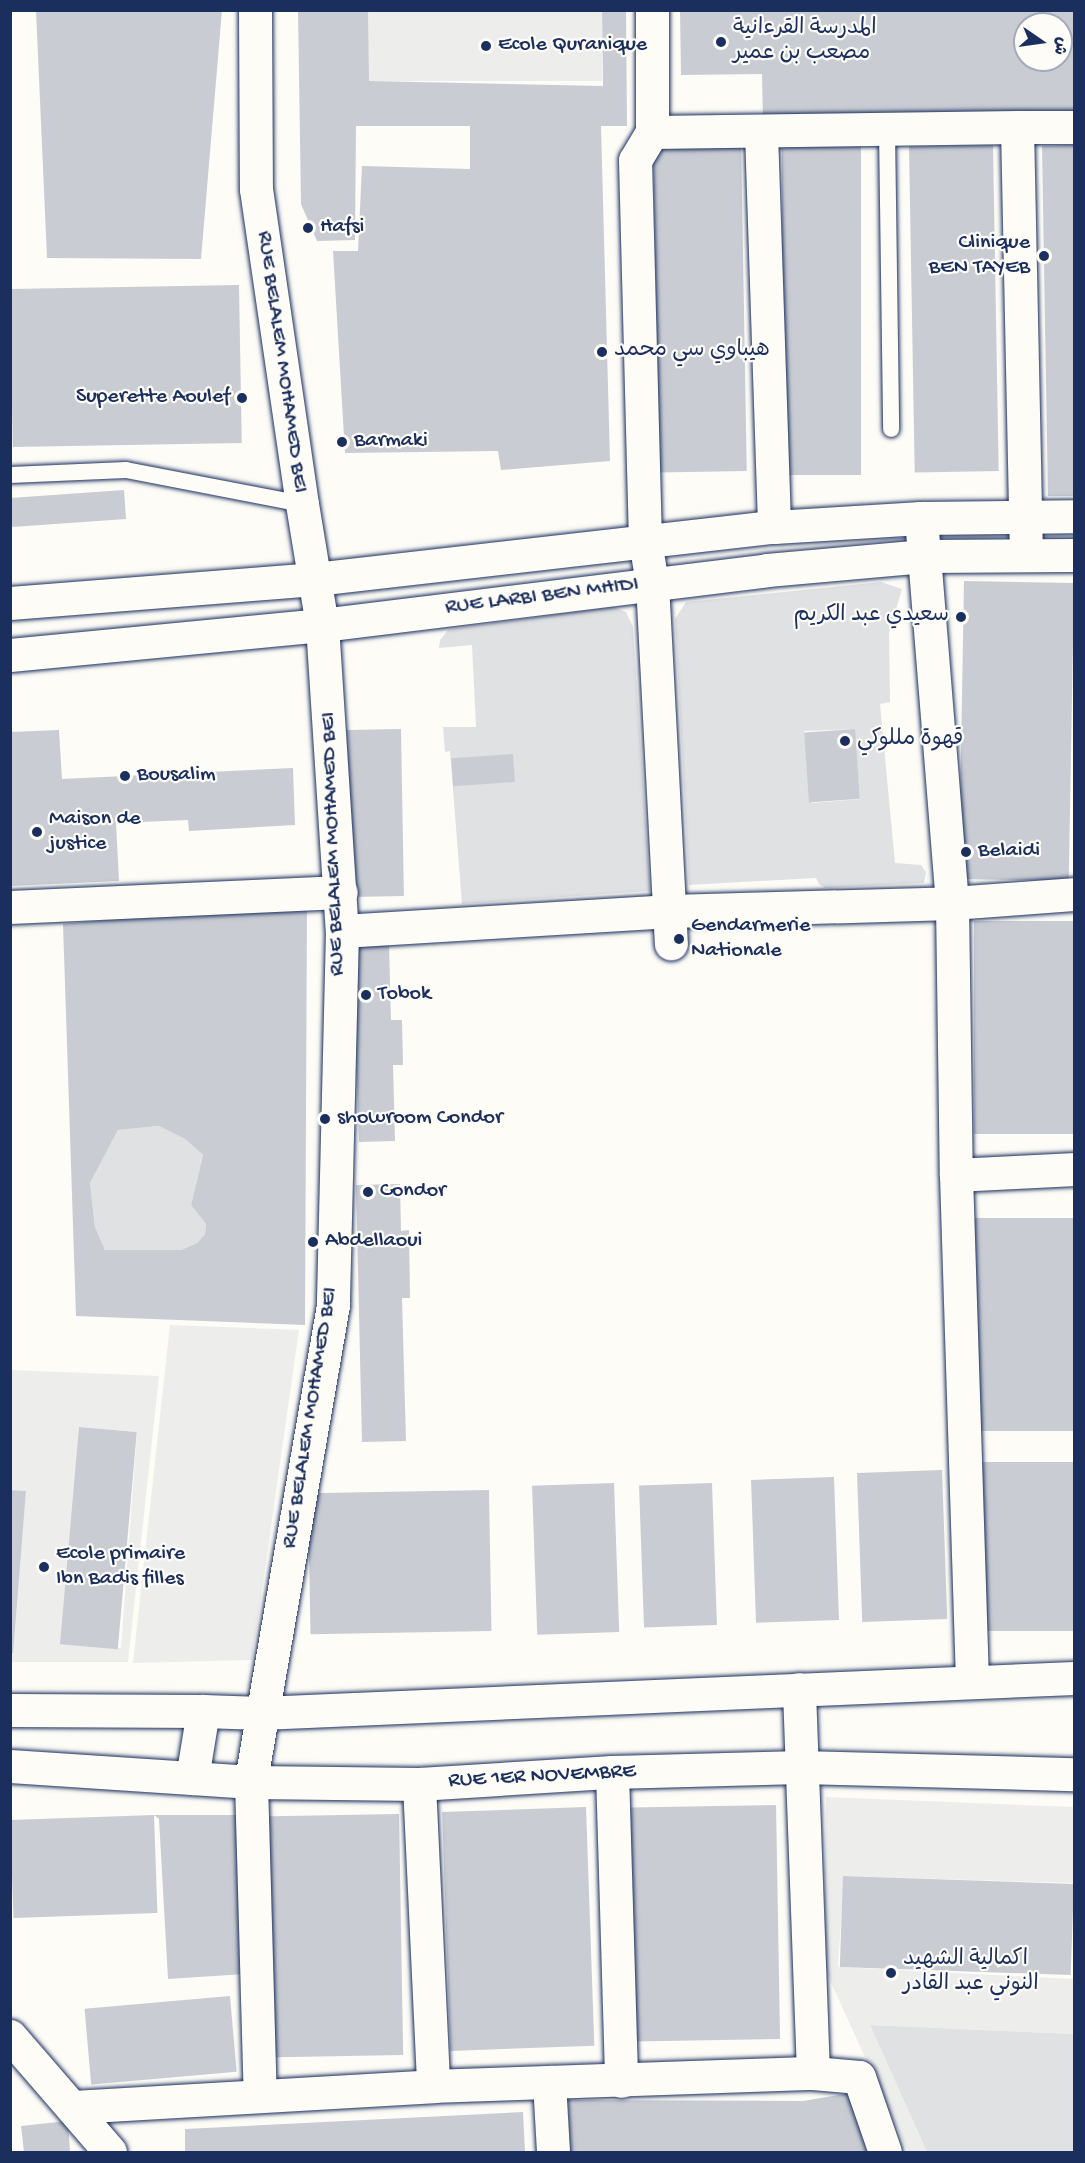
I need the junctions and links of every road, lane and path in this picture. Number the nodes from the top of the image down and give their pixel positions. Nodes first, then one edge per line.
1 (255, 10) edge
2 (652, 10) edge
3 (1017, 127) junction
4 (1074, 127) edge
5 (887, 130) junction
6 (652, 132) junction
7 (761, 132) junction
8 (891, 429) dead end
9 (10, 475) edge
10 (302, 504) junction
11 (1026, 515) junction
12 (1074, 516) edge
13 (921, 518) junction
14 (774, 527) junction
15 (645, 541) junction
16 (1026, 554) junction
17 (1074, 555) edge
18 (924, 556) junction
19 (315, 579) junction
20 (652, 583) junction
21 (10, 603) edge
22 (322, 625) junction
23 (10, 655) edge
24 (341, 892) junction
25 (1074, 894) edge
26 (952, 903) junction
27 (10, 907) edge
28 (669, 911) junction
29 (342, 931) junction
30 (671, 943) dead end
31 (1074, 1169) edge
32 (956, 1175) junction
33 (1074, 1678) edge
34 (972, 1681) junction
35 (799, 1689) junction
36 (10, 1710) edge
37 (202, 1711) junction
38 (261, 1713) junction
39 (10, 1766) edge
40 (801, 1767) junction
41 (612, 1772) junction
42 (1074, 1774) edge
43 (192, 1778) junction
44 (251, 1782) junction
45 (419, 1784) junction
46 (10, 2036) edge
47 (813, 2073) junction
48 (621, 2081) junction
49 (549, 2082) junction
50 (433, 2086) junction
51 (260, 2096) junction
52 (72, 2107) junction
53 (110, 2152) edge
54 (554, 2152) edge
55 (885, 2152) edge

1 - 10 street, RUE BELALEM MOHAMED BEI
2 - 6 street
3 - 4 street
3 - 5 street
3 - 11 street
5 - 7 street
5 - 8 lane
6 - 7 street
6 - 15 street
7 - 14 street
9 - 10 lane
10 - 19 street, RUE BELALEM MOHAMED BEI
11 - 12 street, RUE LARBI BEN MHIDI
11 - 13 street, RUE LARBI BEN MHIDI
11 - 16 street
13 - 14 street, RUE LARBI BEN MHIDI
13 - 18 street
14 - 15 street, RUE LARBI BEN MHIDI
15 - 19 street, RUE LARBI BEN MHIDI
15 - 20 street
16 - 17 street, RUE LARBI BEN MHIDI
16 - 18 street, RUE LARBI BEN MHIDI
18 - 20 street, RUE LARBI BEN MHIDI
18 - 26 street
19 - 21 street, RUE LARBI BEN MHIDI
19 - 22 street, RUE BELALEM MOHAMED BEI
20 - 22 street, RUE LARBI BEN MHIDI
20 - 28 street
22 - 23 street, RUE LARBI BEN MHIDI
22 - 24 street, RUE BELALEM MOHAMED BEI
24 - 27 street
24 - 29 street, RUE BELALEM MOHAMED BEI
25 - 26 street
26 - 28 street
26 - 32 street
28 - 29 street
28 - 30 street
29 - 38 street, RUE BELALEM MOHAMED BEI
31 - 32 street
32 - 34 street
33 - 34 street
34 - 35 street
35 - 38 street
35 - 40 street
36 - 37 street
37 - 38 street
37 - 43 street
38 - 44 street, RUE BELALEM MOHAMED BEI
39 - 43 street, RUE 1ER NOVEMBRE
40 - 41 street, RUE 1ER NOVEMBRE
40 - 42 street, RUE 1ER NOVEMBRE
40 - 47 street
41 - 45 street, RUE 1ER NOVEMBRE
41 - 48 street
43 - 44 street, RUE 1ER NOVEMBRE
44 - 45 street, RUE 1ER NOVEMBRE
44 - 51 street, RUE BELALEM MOHAMED BEI
45 - 50 street
46 - 52 street
47 - 48 street
47 - 55 street
48 - 49 street
49 - 50 street
49 - 54 street
50 - 51 street
51 - 52 street
52 - 53 street

